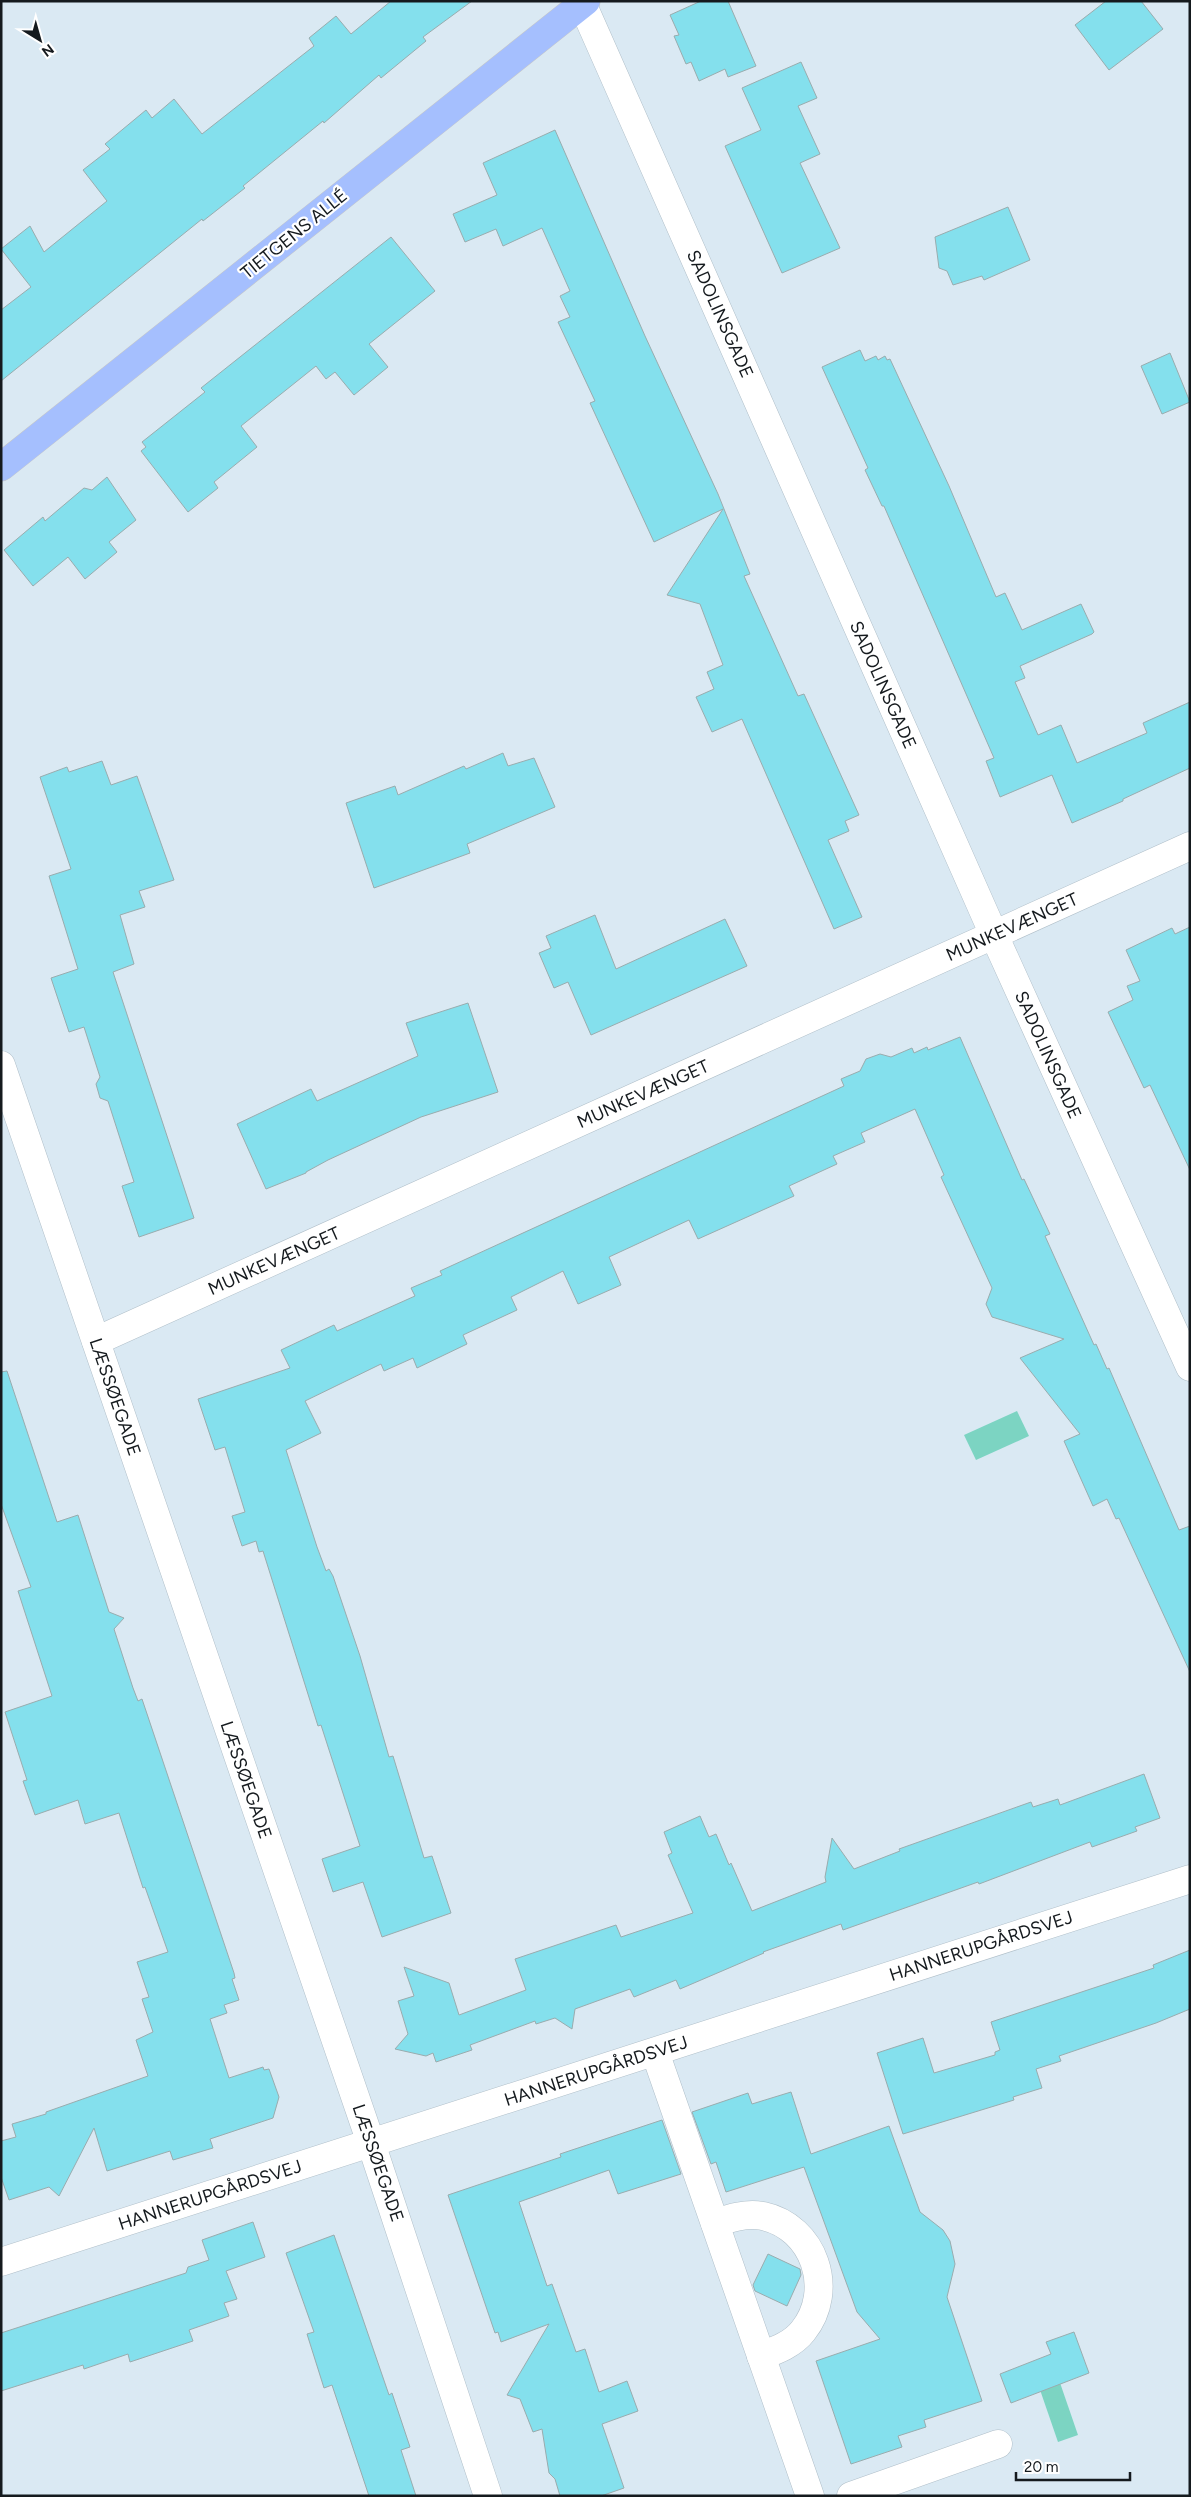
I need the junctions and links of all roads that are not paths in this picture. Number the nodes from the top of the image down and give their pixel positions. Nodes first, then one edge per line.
1 (583, 2) edge
2 (1, 467) edge
3 (1190, 846) edge
4 (994, 935) junction
5 (1, 1065) edge
6 (96, 1341) junction
7 (1190, 1367) edge
8 (1190, 1879) edge
9 (655, 2052) junction
10 (371, 2144) junction
11 (715, 2223) junction
12 (1, 2262) edge
13 (761, 2356) junction
14 (998, 2444) dead end
15 (488, 2496) edge
16 (810, 2496) edge
17 (851, 2496) edge

1 - 2 main road, TIETGENS ALLÉ
1 - 4 street, SADOLINSGADE
3 - 4 street, MUNKEVÆNGET
4 - 6 street, MUNKEVÆNGET
4 - 7 street, SADOLINSGADE
5 - 6 street, LÆSSØEGADE
6 - 10 street, LÆSSØEGADE
8 - 9 street, HANNERUPGÅRDSVEJ
9 - 10 street, HANNERUPGÅRDSVEJ
9 - 11 street
10 - 12 street, HANNERUPGÅRDSVEJ
10 - 15 street, LÆSSØEGADE
11 - 13 street
11 - 13 street
13 - 16 street
14 - 17 street

